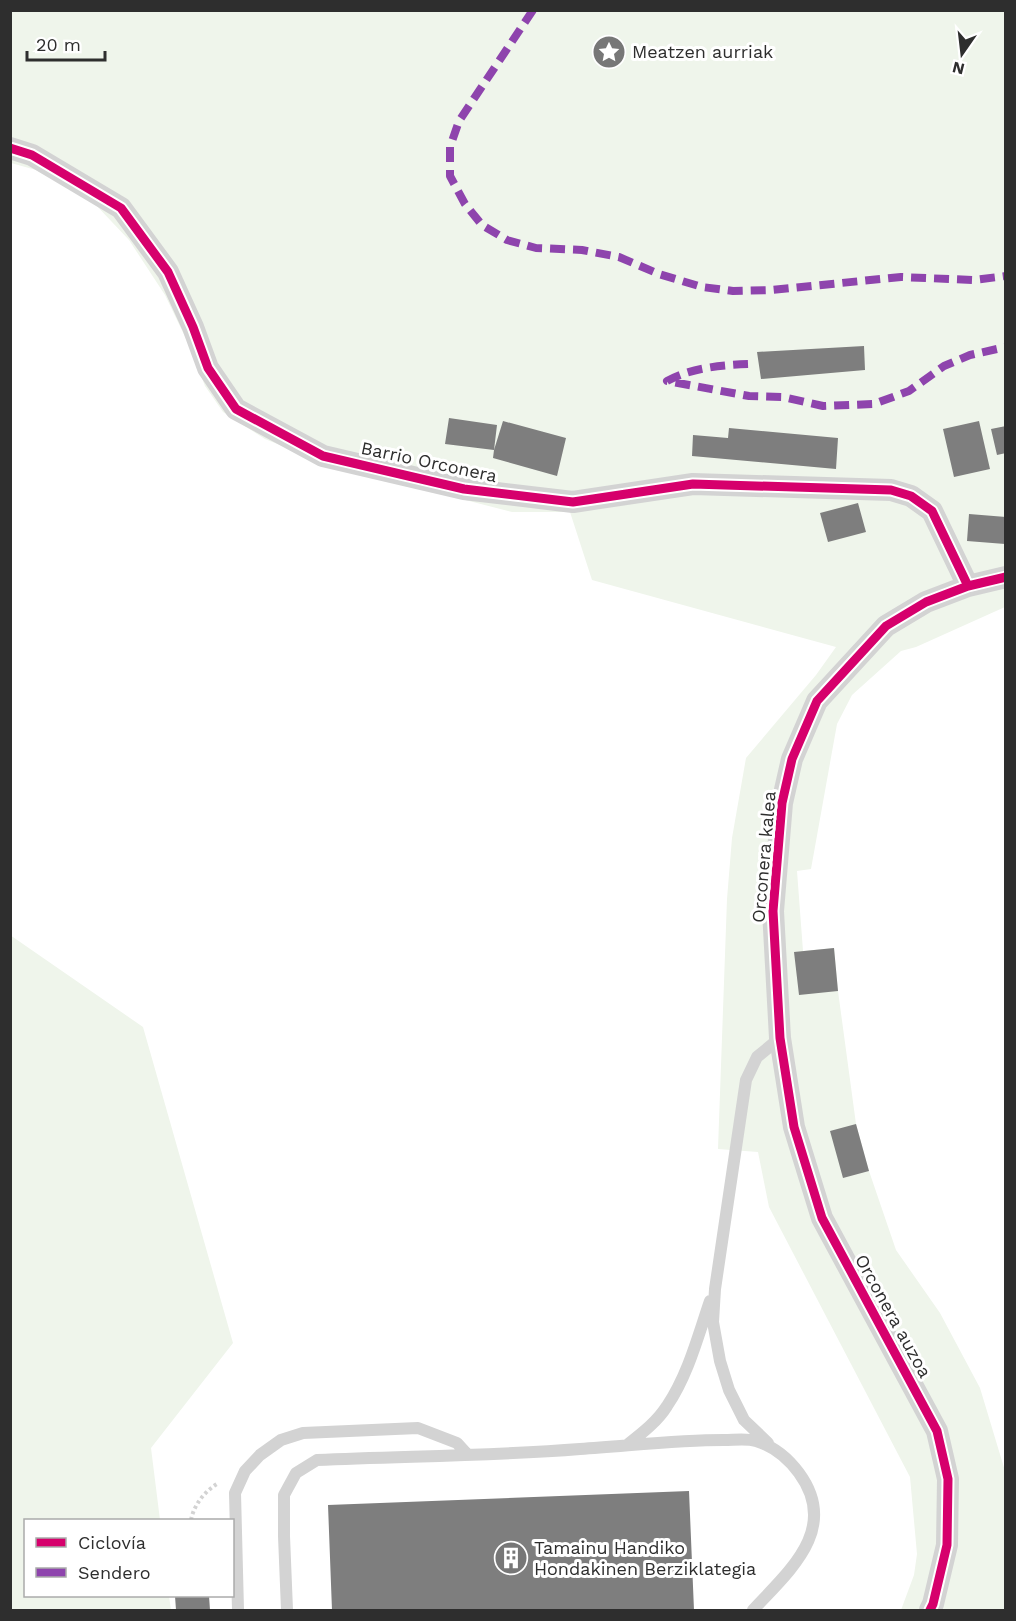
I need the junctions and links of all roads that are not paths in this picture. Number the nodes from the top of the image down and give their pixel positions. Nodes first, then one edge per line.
1 (10, 148) edge
2 (1005, 577) edge
3 (968, 586) junction
4 (780, 1038) junction
5 (715, 1289) junction
6 (627, 1445) junction
7 (776, 1450) junction
8 (467, 1454) junction
9 (238, 1611) edge
10 (287, 1611) edge
11 (753, 1611) edge
12 (930, 1611) edge

1 - 3 street, Barrio Orconera
2 - 3 street, Orconera kalea
3 - 4 street, Orconera kalea
4 - 5 lane
4 - 12 street, Orconera auzoa
5 - 6 lane
5 - 7 lane
6 - 7 lane
6 - 8 lane
7 - 11 lane
8 - 9 lane
8 - 10 lane

